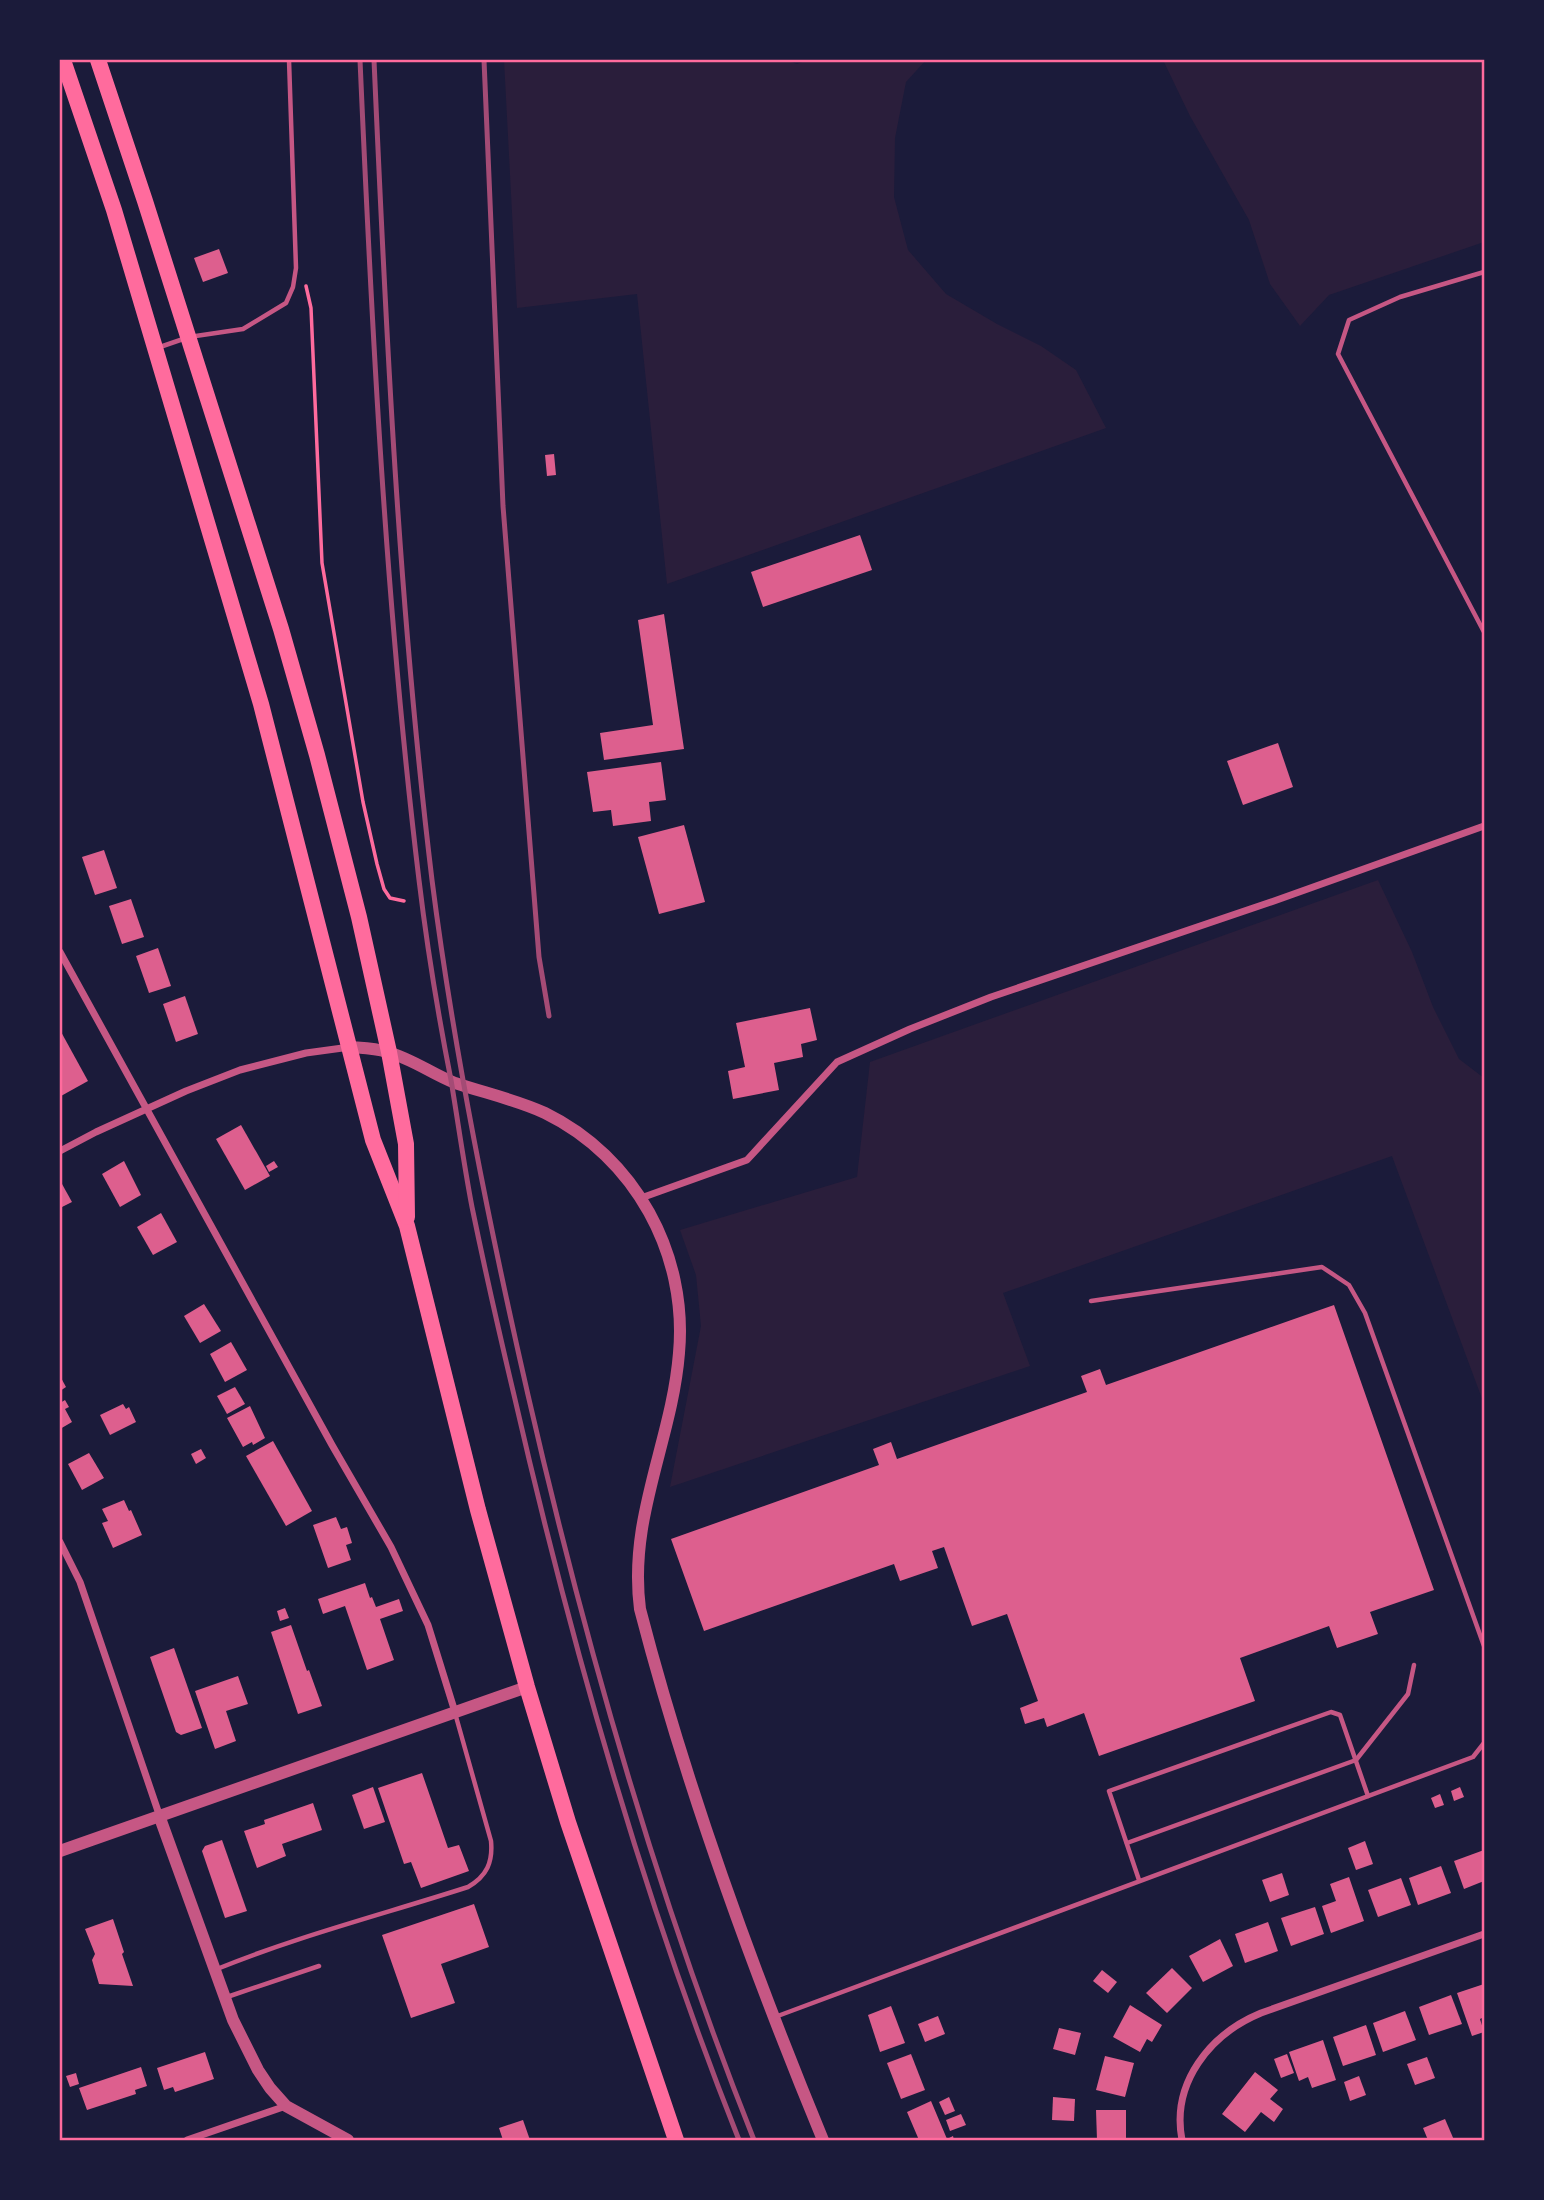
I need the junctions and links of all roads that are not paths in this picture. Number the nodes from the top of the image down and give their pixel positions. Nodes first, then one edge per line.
1 (63, 60) edge
2 (98, 60) edge
3 (289, 60) edge
4 (1485, 272) edge
5 (189, 337) junction
6 (156, 348) junction
7 (1485, 632) edge
8 (1485, 826) edge
9 (60, 952) edge
10 (350, 1047) junction
11 (388, 1052) junction
12 (147, 1109) junction
13 (60, 1151) edge
14 (641, 1198) junction
15 (407, 1226) junction
16 (1091, 1301) dead end
17 (60, 1542) edge
18 (1485, 1646) edge
19 (1414, 1665) dead end
20 (527, 1687) junction
21 (455, 1713) junction
22 (1485, 1743) edge
23 (1356, 1760) junction
24 (1368, 1796) junction
25 (160, 1818) junction
26 (1127, 1843) junction
27 (60, 1851) edge
28 (1139, 1880) junction
29 (1485, 1934) edge
30 (319, 1966) dead end
31 (215, 1970) junction
32 (225, 1998) junction
33 (774, 2017) junction
34 (286, 2106) junction
35 (187, 2140) edge
36 (348, 2140) edge
37 (676, 2140) edge
38 (823, 2140) edge
39 (1182, 2140) edge

1 - 6 main road
2 - 5 main road
3 - 5 lane
4 - 7 lane
5 - 6 lane
5 - 11 main road
6 - 10 main road
8 - 14 street
9 - 12 street
10 - 11 street
10 - 12 street
10 - 15 main road
11 - 14 street
11 - 15 main road
12 - 13 street
12 - 21 street
14 - 33 street
15 - 20 main road
16 - 18 lane
17 - 25 street
19 - 23 lane
20 - 21 street
20 - 37 main road
21 - 25 street
21 - 31 lane
22 - 24 lane
23 - 24 lane
23 - 26 lane
23 - 26 lane
24 - 28 lane
25 - 27 street
25 - 31 street
26 - 28 lane
28 - 33 lane
29 - 39 street
30 - 32 lane
31 - 32 street
32 - 34 street
33 - 38 street
34 - 35 street
34 - 36 street

